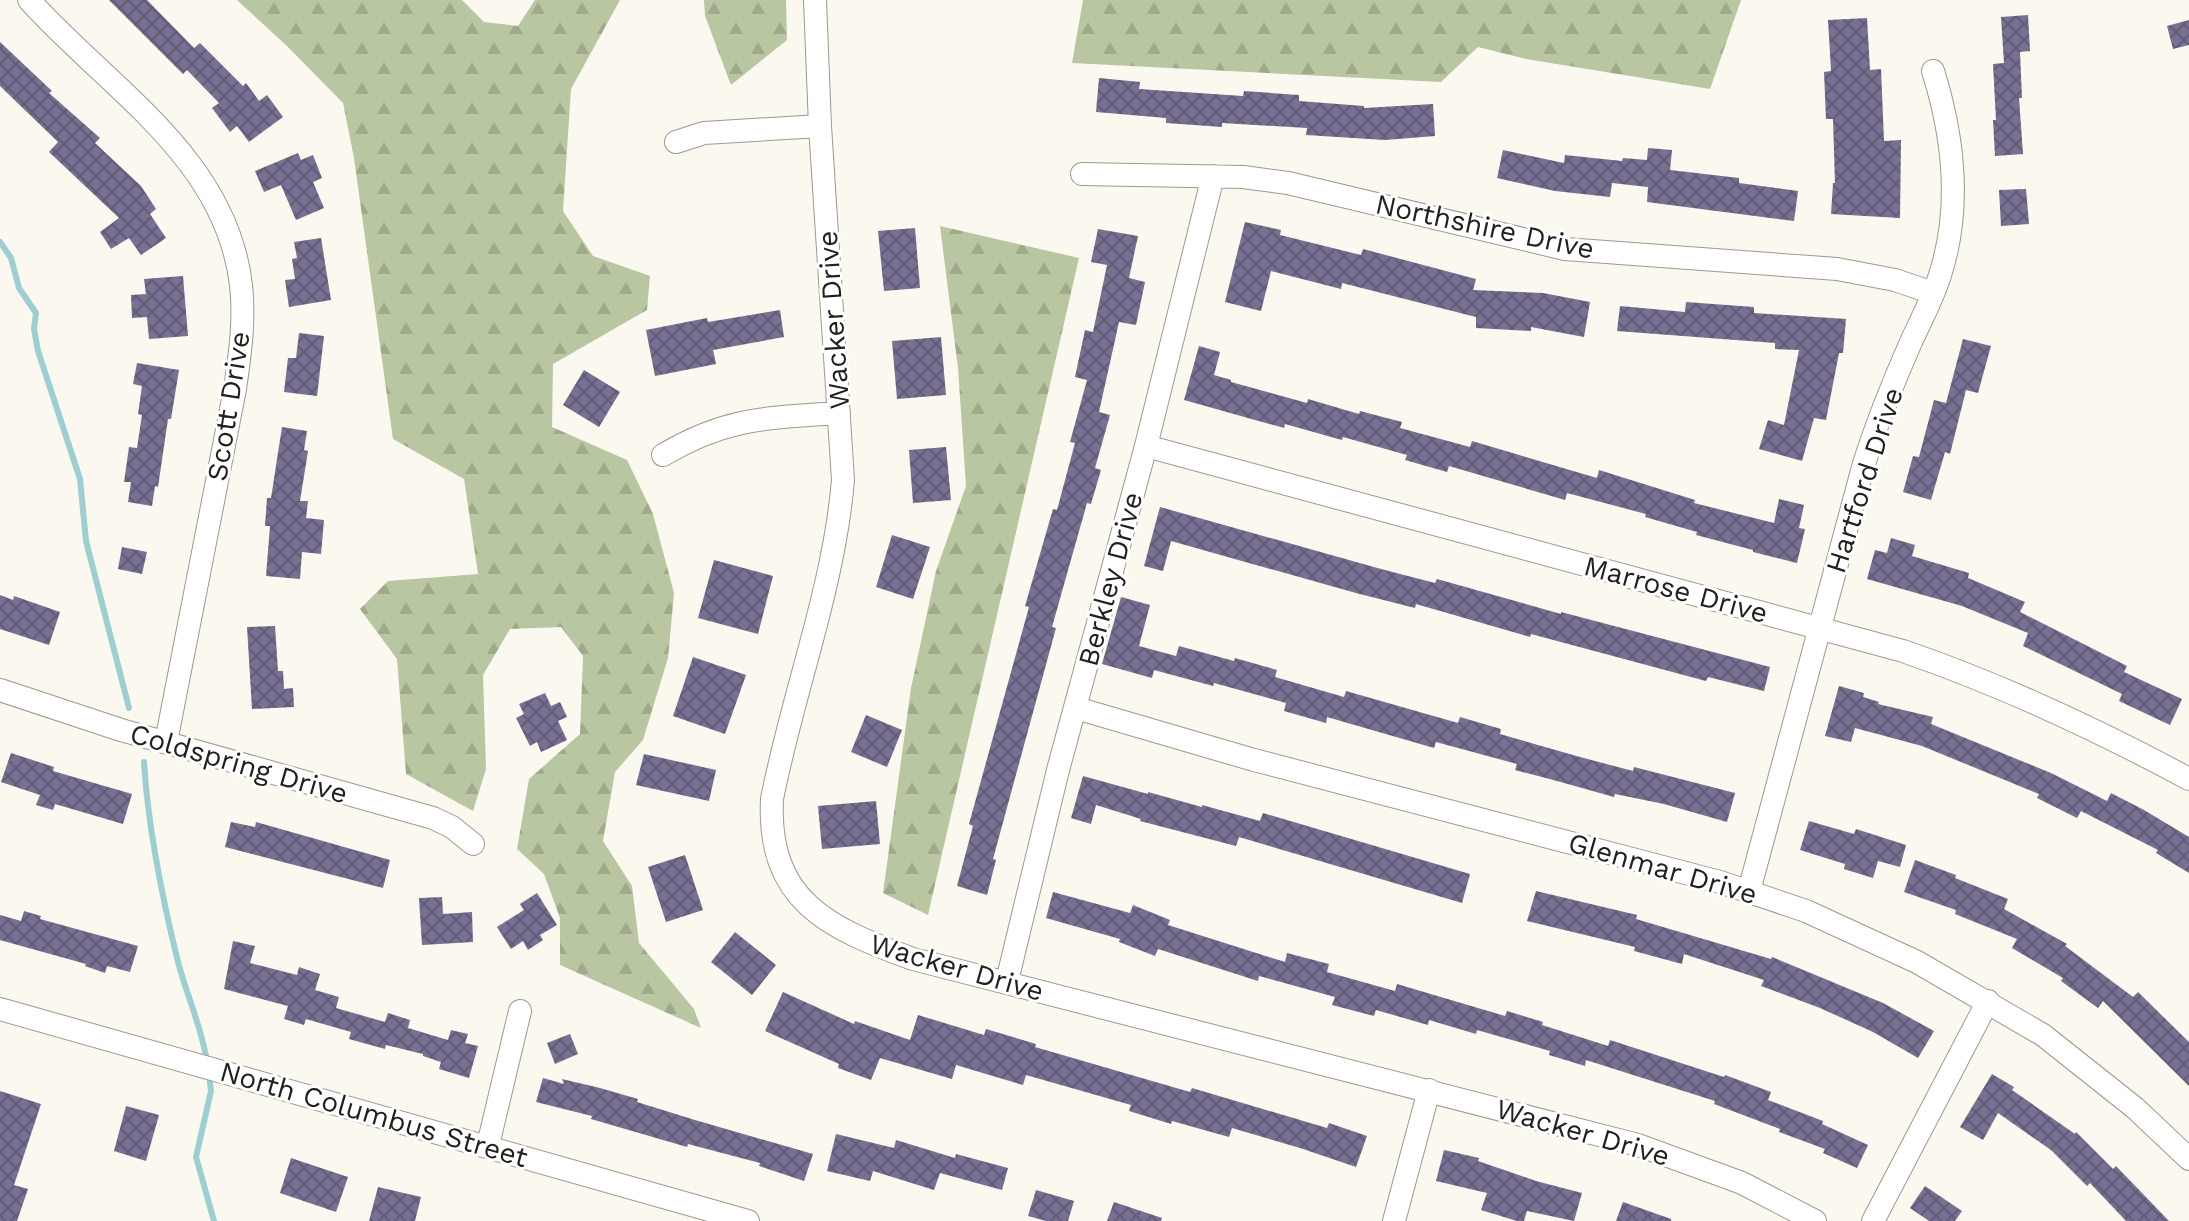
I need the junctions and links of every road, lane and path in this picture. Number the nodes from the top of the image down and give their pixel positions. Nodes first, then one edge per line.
1 (29, 0) edge
2 (815, 0) edge
3 (1933, 71) dead end
4 (820, 126) junction
5 (676, 142) dead end
6 (1082, 174) dead end
7 (1213, 176) junction
8 (1933, 293) junction
9 (839, 413) junction
10 (1146, 446) junction
11 (663, 455) dead end
12 (1819, 626) junction
13 (0, 690) edge
14 (1076, 708) junction
15 (166, 742) junction
16 (2189, 779) edge
17 (473, 844) dead end
18 (1749, 891) junction
19 (1007, 981) junction
20 (1988, 1001) junction
21 (0, 1009) edge
22 (520, 1011) dead end
23 (1429, 1090) junction
24 (488, 1145) junction
25 (2189, 1159) edge
26 (675, 1212) edge
27 (748, 1221) edge
28 (1394, 1221) edge
29 (1815, 1221) edge
30 (1873, 1221) edge

1 - 15 street, Scott Drive
2 - 4 street, Wacker Drive
3 - 8 street, Hartford Drive
4 - 5 street
4 - 9 street, Wacker Drive
6 - 7 street, Northshire Drive
7 - 8 street, Northshire Drive
7 - 10 street, Berkley Drive
8 - 12 street, Hartford Drive
9 - 11 street
9 - 19 street, Wacker Drive
10 - 12 street, Marrose Drive
10 - 14 street, Berkley Drive
12 - 16 street, Marrose Drive
12 - 18 street, Hartford Drive
13 - 15 street, Coldspring Drive
14 - 18 street, Glenmar Drive
14 - 19 street, Berkley Drive
15 - 17 street, Coldspring Drive
18 - 20 street, Glenmar Drive
19 - 23 street, Wacker Drive
20 - 25 street, Glenmar Drive
20 - 30 street
21 - 24 street, North Columbus Street
22 - 24 street
23 - 28 street
23 - 29 street, Wacker Drive
24 - 26 street, North Columbus Street
26 - 27 street, North Columbus Street

